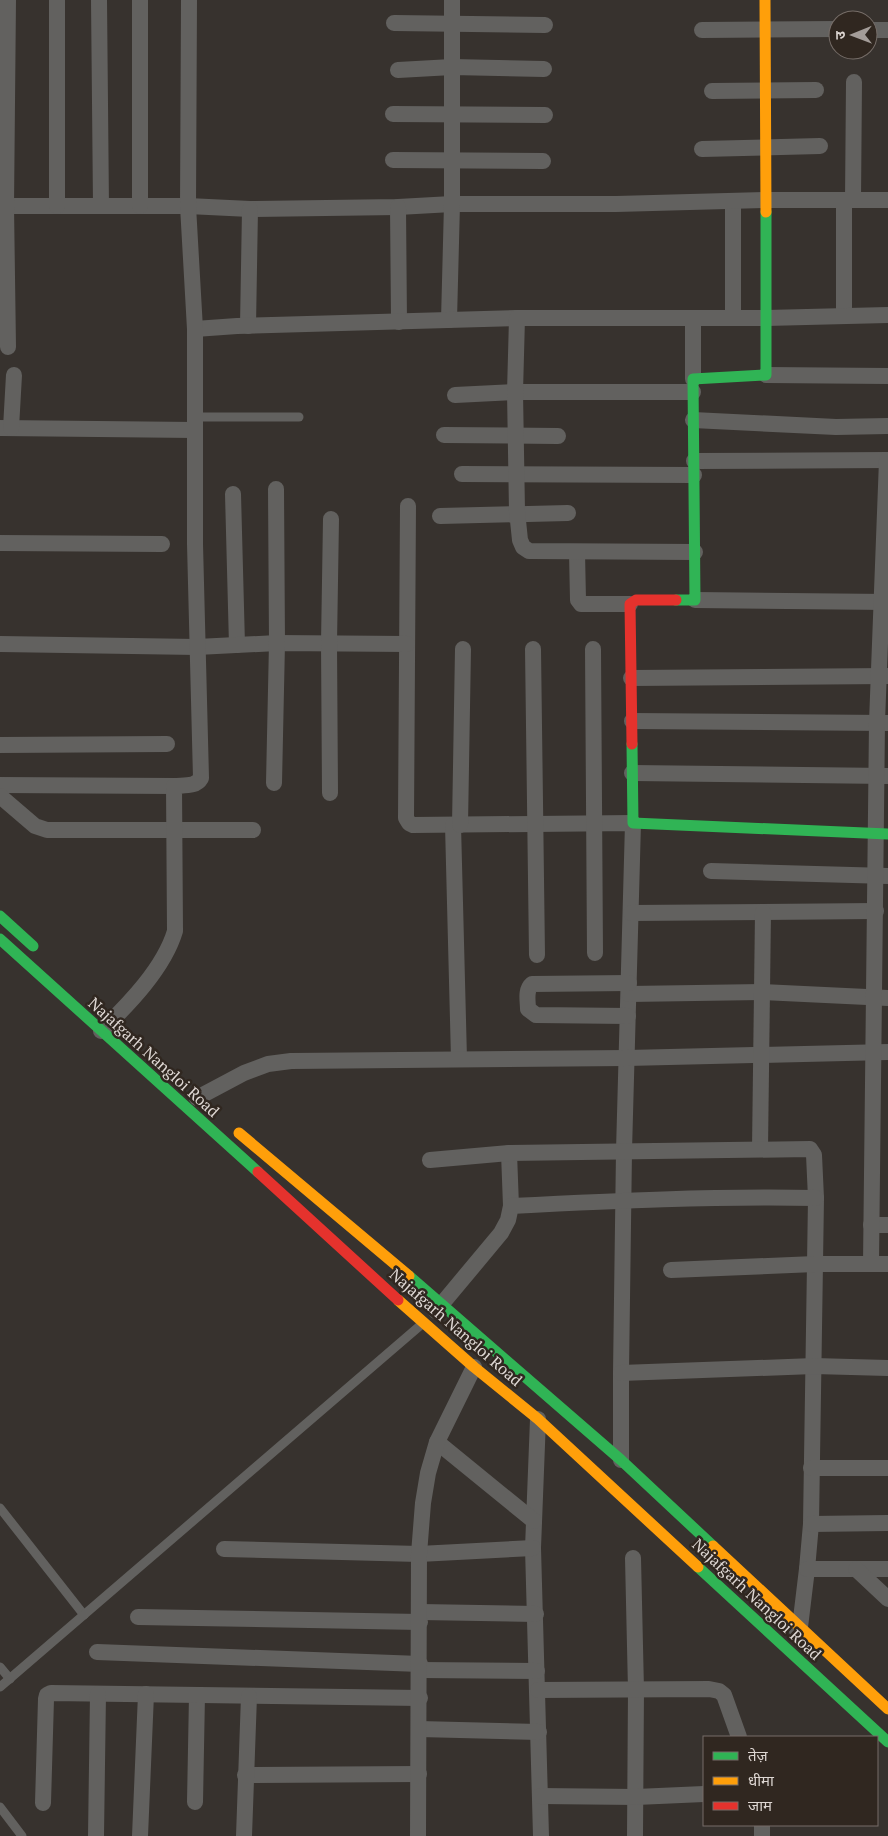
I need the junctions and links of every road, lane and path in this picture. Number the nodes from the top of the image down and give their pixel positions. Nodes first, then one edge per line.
1 (8, 0) edge
2 (57, 0) edge
3 (99, 0) edge
4 (140, 0) edge
5 (189, 0) edge
6 (452, 0) edge
7 (765, 0) edge
8 (394, 23) dead end
9 (452, 25) junction
10 (545, 25) dead end
11 (765, 28) junction
12 (828, 29) edge
13 (702, 30) dead end
14 (452, 67) junction
15 (544, 69) dead end
16 (398, 70) dead end
17 (854, 82) dead end
18 (712, 90) dead end
19 (765, 90) junction
20 (816, 90) dead end
21 (393, 114) dead end
22 (452, 114) junction
23 (545, 115) dead end
24 (820, 146) dead end
25 (766, 147) junction
26 (702, 149) dead end
27 (393, 160) dead end
28 (452, 160) junction
29 (544, 161) dead end
30 (766, 200) junction
31 (848, 200) junction
32 (888, 200) edge
33 (733, 202) junction
34 (452, 204) junction
35 (3, 206) edge
36 (57, 206) junction
37 (101, 206) junction
38 (140, 206) junction
39 (188, 206) junction
40 (398, 207) junction
41 (250, 209) junction
42 (888, 315) edge
43 (844, 316) junction
44 (517, 318) junction
45 (693, 318) junction
46 (733, 318) junction
47 (766, 318) junction
48 (449, 320) junction
49 (399, 322) junction
50 (248, 326) junction
51 (195, 329) junction
52 (8, 347) dead end
53 (14, 375) dead end
54 (766, 375) junction
55 (888, 376) edge
56 (693, 386) junction
57 (515, 392) junction
58 (455, 395) dead end
59 (299, 417) dead end
60 (694, 420) junction
61 (195, 423) junction
62 (888, 426) edge
63 (6, 428) edge
64 (516, 434) junction
65 (444, 435) dead end
66 (558, 436) dead end
67 (888, 460) edge
68 (694, 468) junction
69 (462, 474) dead end
70 (517, 475) junction
71 (276, 489) dead end
72 (233, 494) dead end
73 (408, 506) dead end
74 (568, 513) dead end
75 (517, 514) junction
76 (440, 516) dead end
77 (331, 519) dead end
78 (0, 543) edge
79 (162, 544) dead end
80 (577, 552) junction
81 (695, 552) junction
82 (695, 600) junction
83 (885, 602) edge
84 (630, 604) junction
85 (329, 643) junction
86 (0, 644) edge
87 (278, 644) junction
88 (407, 644) junction
89 (237, 645) junction
90 (197, 647) junction
91 (463, 649) dead end
92 (533, 649) dead end
93 (593, 649) dead end
94 (883, 676) edge
95 (631, 678) junction
96 (632, 721) junction
97 (883, 723) edge
98 (167, 744) dead end
99 (0, 746) edge
100 (632, 773) junction
101 (883, 776) edge
102 (274, 783) dead end
103 (0, 785) edge
104 (174, 786) junction
105 (330, 793) dead end
106 (0, 796) edge
107 (634, 823) junction
108 (536, 824) junction
109 (593, 824) junction
110 (456, 825) junction
111 (174, 829) junction
112 (253, 830) dead end
113 (882, 834) edge
114 (711, 872) dead end
115 (882, 876) edge
116 (876, 911) junction
117 (763, 912) junction
118 (631, 913) junction
119 (0, 916) edge
120 (0, 939) edge
121 (882, 945) edge
122 (595, 953) dead end
123 (42, 955) dead end
124 (536, 955) dead end
125 (629, 989) junction
126 (762, 992) junction
127 (881, 997) edge
128 (628, 1016) junction
129 (110, 1023) junction
130 (881, 1052) edge
131 (761, 1055) junction
132 (627, 1058) junction
133 (459, 1059) junction
134 (198, 1099) dead end
135 (228, 1124) dead end
136 (760, 1149) junction
137 (624, 1151) junction
138 (509, 1153) junction
139 (430, 1160) dead end
140 (880, 1177) edge
141 (816, 1198) junction
142 (624, 1200) junction
143 (511, 1206) junction
144 (888, 1225) edge
145 (871, 1226) junction
146 (815, 1264) junction
147 (871, 1264) junction
148 (888, 1264) edge
149 (671, 1270) dead end
150 (442, 1305) junction
151 (424, 1322) junction
152 (474, 1366) junction
153 (814, 1366) junction
154 (888, 1368) edge
155 (621, 1373) junction
156 (538, 1419) junction
157 (437, 1442) junction
158 (621, 1460) junction
159 (812, 1468) junction
160 (888, 1468) edge
161 (0, 1508) edge
162 (534, 1521) junction
163 (888, 1523) edge
164 (810, 1524) junction
165 (533, 1548) junction
166 (224, 1549) dead end
167 (420, 1554) junction
168 (633, 1558) dead end
169 (808, 1569) junction
170 (856, 1569) junction
171 (888, 1569) edge
172 (888, 1599) edge
173 (536, 1614) junction
174 (84, 1616) junction
175 (138, 1617) dead end
176 (420, 1617) junction
177 (800, 1627) junction
178 (783, 1645) junction
179 (97, 1652) dead end
180 (0, 1666) edge
181 (420, 1667) junction
182 (537, 1671) junction
183 (10, 1679) junction
184 (0, 1687) edge
185 (538, 1690) junction
186 (636, 1690) junction
187 (98, 1694) junction
188 (146, 1694) junction
189 (197, 1695) junction
190 (249, 1696) junction
191 (420, 1698) junction
192 (888, 1709) edge
193 (419, 1729) junction
194 (539, 1732) junction
195 (739, 1736) edge
196 (888, 1742) edge
197 (419, 1774) junction
198 (245, 1775) junction
199 (703, 1794) edge
200 (540, 1796) junction
201 (636, 1797) junction
202 (194, 1802) dead end
203 (43, 1803) dead end
204 (0, 1807) edge
205 (22, 1836) edge
206 (96, 1836) edge
207 (140, 1836) edge
208 (244, 1836) edge
209 (418, 1836) edge
210 (541, 1836) edge
211 (636, 1836) edge

1 - 35 street
2 - 36 street
3 - 37 street
4 - 38 street
5 - 39 street
6 - 9 street
7 - 11 main road
8 - 9 street
9 - 10 street
9 - 14 street
11 - 12 street
11 - 13 street
11 - 19 main road
14 - 15 street
14 - 16 street
14 - 22 street
17 - 31 street
18 - 19 street
19 - 20 street
19 - 25 main road
21 - 22 street
22 - 23 street
22 - 28 street
24 - 25 street
25 - 26 street
25 - 30 main road
27 - 28 street
28 - 29 street
28 - 34 street
30 - 31 street
30 - 33 street
30 - 47 main road
31 - 32 street
31 - 43 street
33 - 34 street
33 - 46 street
34 - 40 street
34 - 48 street
35 - 36 street
35 - 52 street
36 - 37 street
37 - 38 street
38 - 39 street
39 - 41 street
39 - 51 street
40 - 41 street
40 - 49 street
41 - 50 street
42 - 43 street
43 - 47 street
44 - 45 street
44 - 48 street
44 - 57 street
45 - 46 street
45 - 56 street
46 - 47 street
47 - 54 main road
48 - 49 street
49 - 50 street
50 - 51 street
51 - 61 street
53 - 63 street
54 - 55 street
54 - 56 main road
56 - 57 street
56 - 60 main road
57 - 58 street
57 - 64 street
59 - 61 lane
60 - 62 street
60 - 68 main road
61 - 63 street
61 - 90 street
64 - 65 street
64 - 66 street
64 - 70 street
67 - 68 street
67 - 83 street
68 - 70 street
68 - 81 main road
69 - 70 street
70 - 75 street
71 - 87 street
72 - 89 street
73 - 88 street
74 - 75 street
75 - 76 street
75 - 80 street
77 - 85 street
78 - 79 street
80 - 81 street
80 - 84 street
81 - 82 main road
82 - 83 street
82 - 84 main road
83 - 94 street
84 - 95 main road
85 - 87 street
85 - 88 street
85 - 105 street
86 - 90 street
87 - 89 street
87 - 102 street
88 - 110 street
89 - 90 street
90 - 104 street
91 - 110 street
92 - 108 street
93 - 109 street
94 - 95 street
94 - 97 street
95 - 96 main road
96 - 97 street
96 - 100 main road
97 - 101 street
98 - 99 street
100 - 101 street
100 - 107 main road
101 - 113 street
103 - 104 street
104 - 111 street
106 - 111 street
107 - 109 street
107 - 113 main road
107 - 118 street
108 - 109 street
108 - 110 street
108 - 124 street
109 - 122 street
110 - 133 street
111 - 112 street
111 - 129 street
113 - 115 street
114 - 115 street
115 - 116 street
116 - 117 street
116 - 121 street
117 - 118 street
117 - 126 street
118 - 125 street
119 - 123 main road
120 - 129 main road, Najafgarh Nangloi Road
121 - 127 street
125 - 126 street
125 - 128 street
125 - 128 street
126 - 127 street
126 - 131 street
127 - 130 street
128 - 132 street
129 - 151 main road, Najafgarh Nangloi Road
130 - 131 street
130 - 140 street
131 - 132 street
131 - 136 street
132 - 133 street
132 - 137 street
133 - 134 street
135 - 150 main road, Najafgarh Nangloi Road
136 - 137 street
136 - 141 street
137 - 138 street
137 - 142 street
138 - 139 street
138 - 143 street
140 - 145 street
141 - 142 street
141 - 146 street
142 - 143 street
142 - 155 street
143 - 150 street
144 - 145 street
145 - 147 street
146 - 147 street
146 - 149 street
146 - 153 street
147 - 148 street
150 - 151 street
150 - 158 main road, Najafgarh Nangloi Road
151 - 152 main road, Najafgarh Nangloi Road
151 - 174 lane
152 - 156 main road, Najafgarh Nangloi Road
152 - 157 street
153 - 154 street
153 - 155 street
153 - 159 street
155 - 158 street
156 - 162 street
156 - 178 main road, Najafgarh Nangloi Road
157 - 162 street
157 - 167 street
158 - 177 main road, Najafgarh Nangloi Road
159 - 160 street
159 - 164 street
161 - 174 lane
162 - 165 street
163 - 164 street
164 - 169 street
165 - 167 street
165 - 173 street
166 - 167 street
167 - 176 street
168 - 186 street
169 - 170 street
169 - 177 street
170 - 171 street
170 - 172 street
173 - 176 street
173 - 182 street
174 - 183 lane
175 - 176 street
176 - 181 street
177 - 178 street
177 - 192 main road, Najafgarh Nangloi Road
178 - 196 main road, Najafgarh Nangloi Road
179 - 181 street
180 - 183 lane
181 - 182 street
181 - 191 street
182 - 185 street
183 - 184 lane
185 - 186 street
185 - 194 street
186 - 195 street
186 - 201 street
187 - 188 street
187 - 203 street
187 - 206 street
188 - 189 street
188 - 207 street
189 - 190 street
189 - 202 street
190 - 191 street
190 - 198 street
191 - 193 street
193 - 194 street
193 - 197 street
194 - 200 street
197 - 198 street
197 - 209 street
198 - 208 street
199 - 201 street
200 - 201 street
200 - 210 street
201 - 211 street
204 - 205 lane

